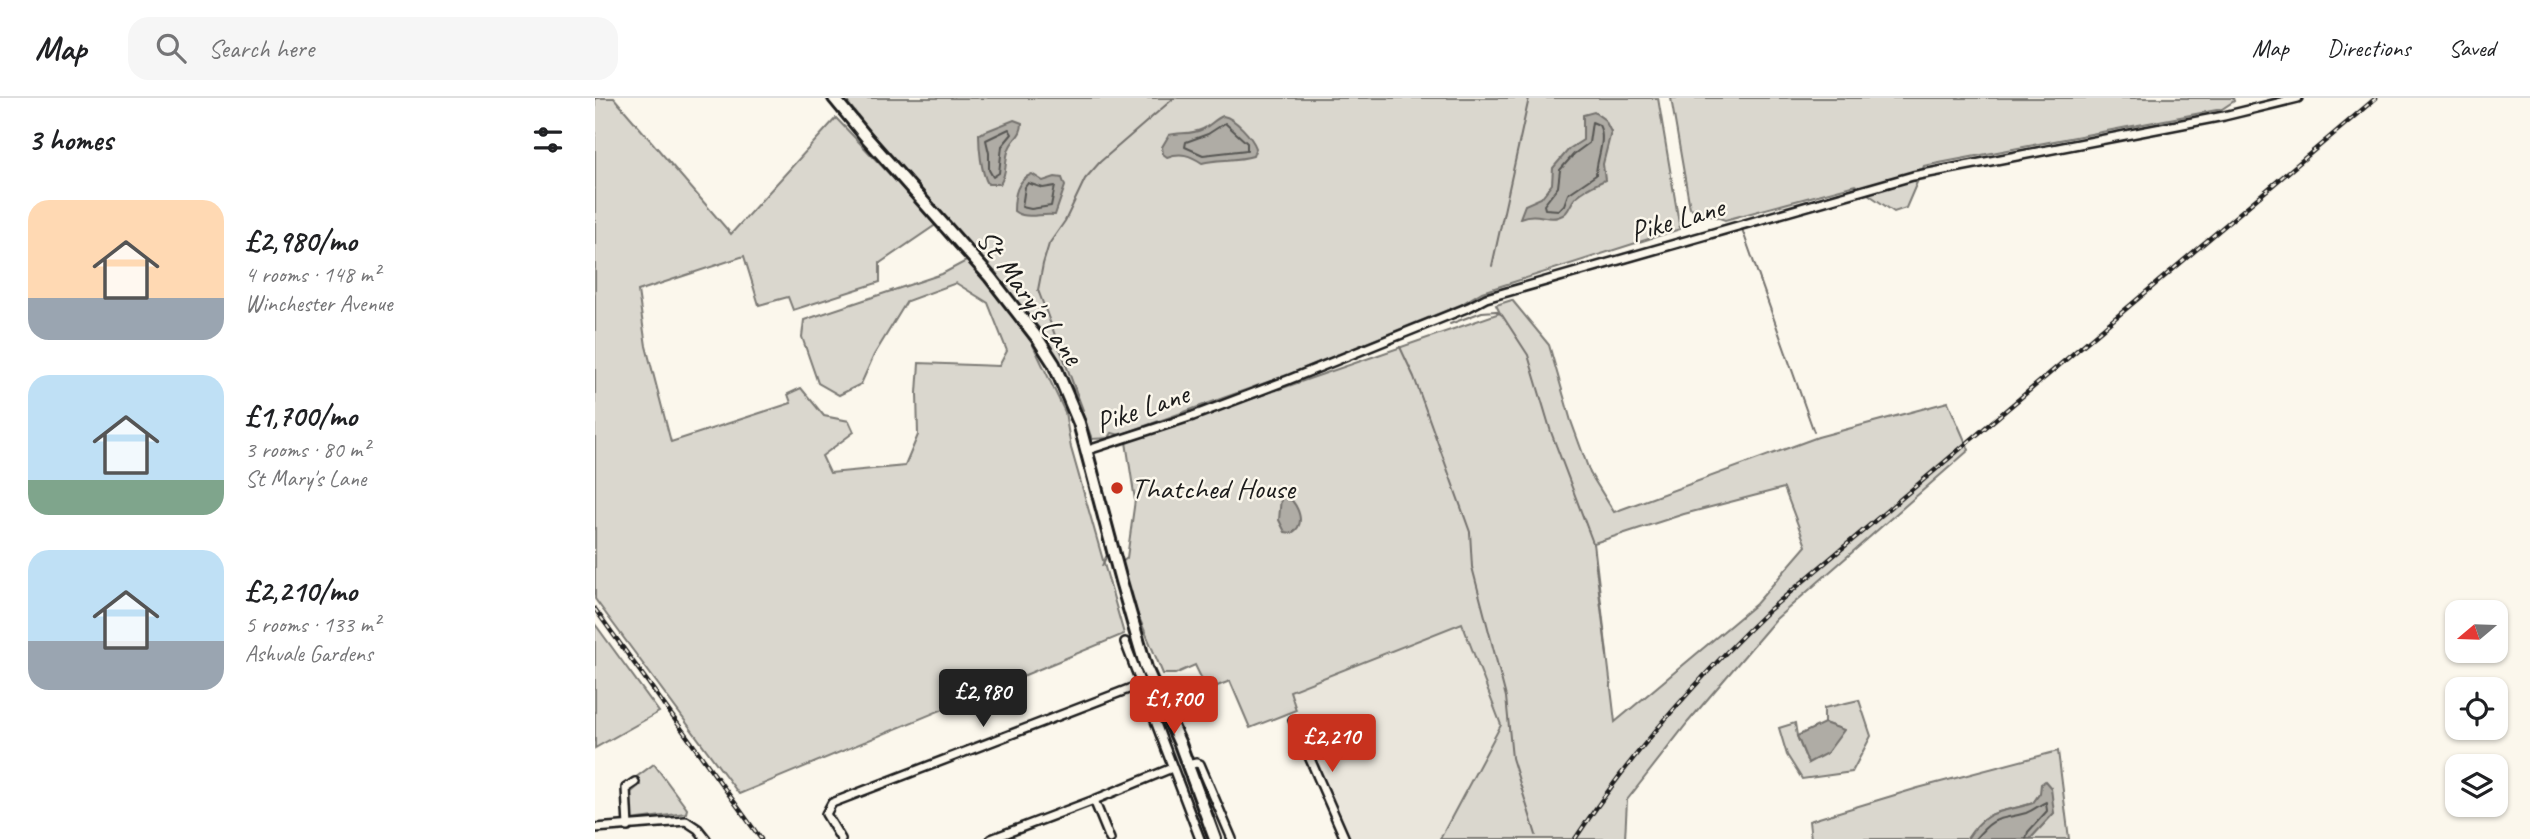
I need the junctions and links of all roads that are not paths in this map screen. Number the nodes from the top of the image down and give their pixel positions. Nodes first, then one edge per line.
1 (834, 98) edge
2 (2298, 98) edge
3 (1088, 450) junction
4 (1125, 642) dead end
5 (1146, 668) junction
6 (1135, 673) junction
7 (1139, 685) junction
8 (1293, 720) dead end
9 (1188, 765) junction
10 (1171, 768) junction
11 (635, 782) dead end
12 (1094, 800) junction
13 (628, 827) junction
14 (595, 828) edge
15 (706, 839) edge
16 (841, 839) edge
17 (991, 839) edge
18 (1110, 839) edge
19 (1200, 839) edge
20 (1215, 839) edge
21 (1232, 839) edge
22 (1345, 839) edge

1 - 3 main road, St Mary's Lane
2 - 3 street, Pike Lane
3 - 5 main road, St Mary's Lane
4 - 6 street
5 - 6 street
5 - 9 main road, St Mary's Lane
6 - 7 street
7 - 10 street
7 - 16 street
8 - 22 street
9 - 20 main road, St Mary's Lane
9 - 21 street
10 - 12 street
10 - 19 street
11 - 13 street
12 - 17 street
12 - 18 street
13 - 14 street
13 - 15 street

